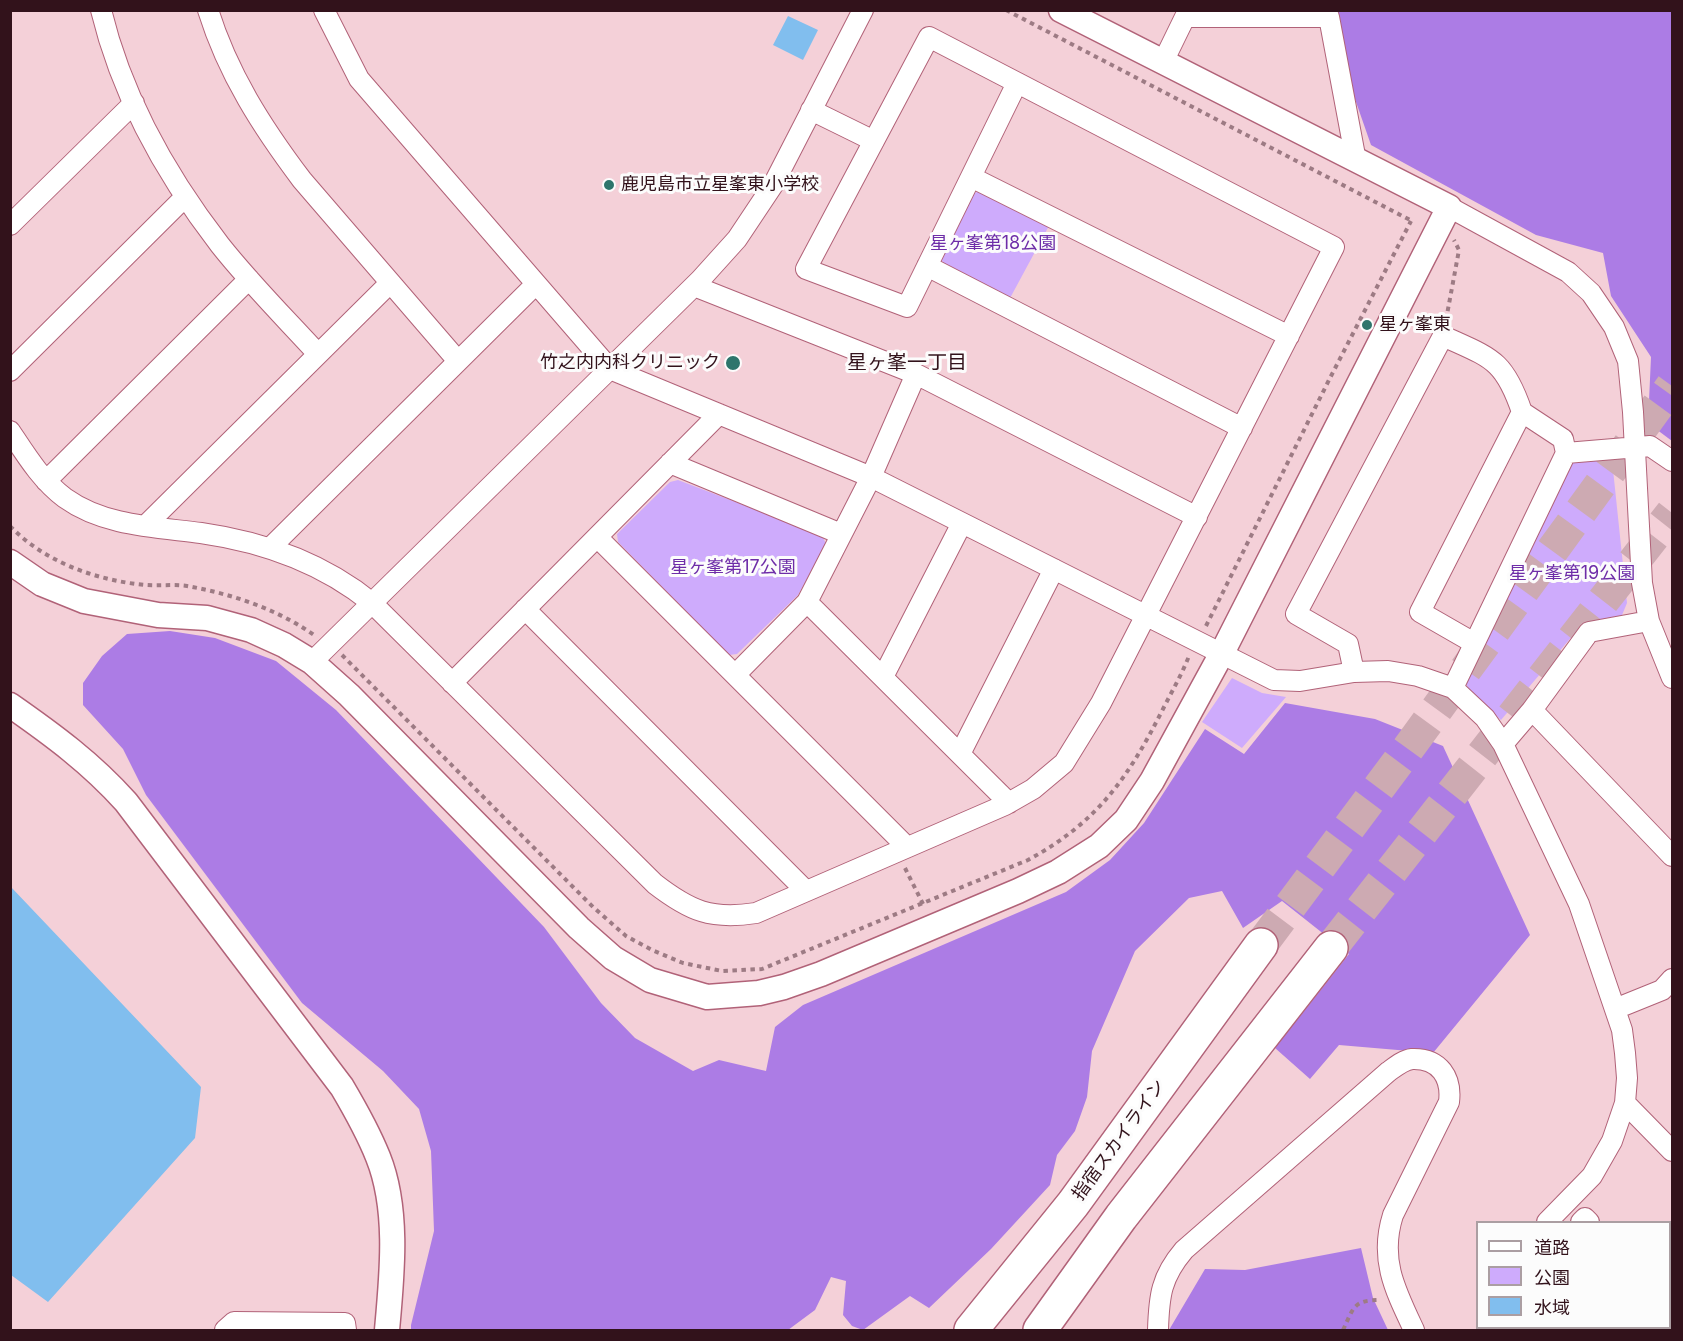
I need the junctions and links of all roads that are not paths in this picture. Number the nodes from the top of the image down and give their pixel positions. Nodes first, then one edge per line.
1 (101, 10) edge
2 (208, 10) edge
3 (324, 10) edge
4 (863, 10) edge
5 (1062, 10) edge
6 (1163, 62) junction
7 (1017, 83) junction
8 (134, 103) junction
9 (811, 110) junction
10 (874, 141) junction
11 (1356, 161) junction
12 (971, 177) junction
13 (185, 197) junction
14 (1449, 207) junction
15 (10, 225) edge
16 (927, 266) junction
17 (249, 279) junction
18 (390, 283) junction
19 (536, 284) junction
20 (694, 286) junction
21 (1289, 336) junction
22 (318, 354) junction
23 (458, 361) junction
24 (610, 369) junction
25 (10, 371) edge
26 (916, 374) junction
27 (1522, 412) junction
28 (719, 414) junction
29 (1242, 428) junction
30 (10, 430) edge
31 (1635, 448) junction
32 (1566, 453) junction
33 (1672, 461) edge
34 (670, 463) junction
35 (871, 477) junction
36 (46, 481) junction
37 (1197, 517) junction
38 (962, 523) junction
39 (145, 526) junction
40 (841, 534) junction
41 (597, 537) junction
42 (270, 548) junction
43 (10, 562) edge
44 (1054, 569) junction
45 (807, 602) junction
46 (372, 603) junction
47 (525, 609) junction
48 (1146, 615) junction
49 (1649, 621) junction
50 (1474, 643) junction
51 (1222, 653) junction
52 (312, 662) junction
53 (1354, 672) junction
54 (735, 675) junction
55 (883, 677) junction
56 (1672, 678) edge
57 (452, 683) junction
58 (1453, 688) junction
59 (10, 705) edge
60 (1532, 710) junction
61 (1503, 744) junction
62 (960, 754) junction
63 (1009, 803) junction
64 (902, 850) junction
65 (1672, 856) edge
66 (806, 891) junction
67 (1261, 945) tunnel mouth
68 (1331, 948) tunnel mouth
69 (1669, 990) edge
70 (1616, 1009) junction
71 (1625, 1103) junction
72 (1672, 1151) edge
73 (1548, 1221) edge
74 (225, 1330) edge
75 (346, 1330) edge
76 (387, 1330) edge
77 (971, 1330) edge
78 (1040, 1330) edge
79 (1158, 1330) edge
80 (1414, 1330) edge

1 - 8 street
2 - 18 street
3 - 19 street
4 - 9 street
5 - 6 street
6 - 11 street
6 - 11 street
7 - 10 street
7 - 12 street
7 - 21 street
8 - 13 street
8 - 15 street
9 - 10 street
9 - 20 street
10 - 16 street
11 - 14 street
12 - 16 street
12 - 21 street
13 - 17 street
13 - 25 street
14 - 31 street
14 - 51 street
16 - 29 street
17 - 22 street
17 - 36 street
18 - 22 street
18 - 23 street
19 - 23 street
19 - 24 street
20 - 24 street
20 - 26 street
21 - 29 street
22 - 39 street
23 - 42 street
24 - 28 street
24 - 46 street
26 - 35 street
26 - 37 street
27 - 32 street
27 - 50 street
27 - 53 street
28 - 34 street
28 - 35 street
29 - 37 street
30 - 36 street
31 - 32 street
31 - 33 street
31 - 49 street
32 - 50 street
34 - 40 street
34 - 41 street
35 - 38 street
35 - 40 street
36 - 39 street
37 - 48 street
38 - 44 street
38 - 55 street
39 - 42 street
40 - 45 street
41 - 47 street
41 - 54 street
42 - 46 street
43 - 52 street
44 - 48 street
44 - 62 street
45 - 54 street
45 - 55 street
46 - 52 street
46 - 57 street
47 - 57 street
47 - 66 street
48 - 51 street
48 - 63 street
49 - 56 street
49 - 60 street
50 - 58 street
51 - 52 street
51 - 53 street
53 - 58 street
54 - 64 street
55 - 62 street
57 - 66 street
58 - 61 street
59 - 76 street
60 - 61 street
60 - 65 street
61 - 70 street
62 - 63 street
63 - 64 street
64 - 66 street
67 - 77 highway, 指宿スカイライン
68 - 78 highway
69 - 70 street
70 - 71 street
71 - 72 street
71 - 73 street
74 - 75 street
79 - 80 street

